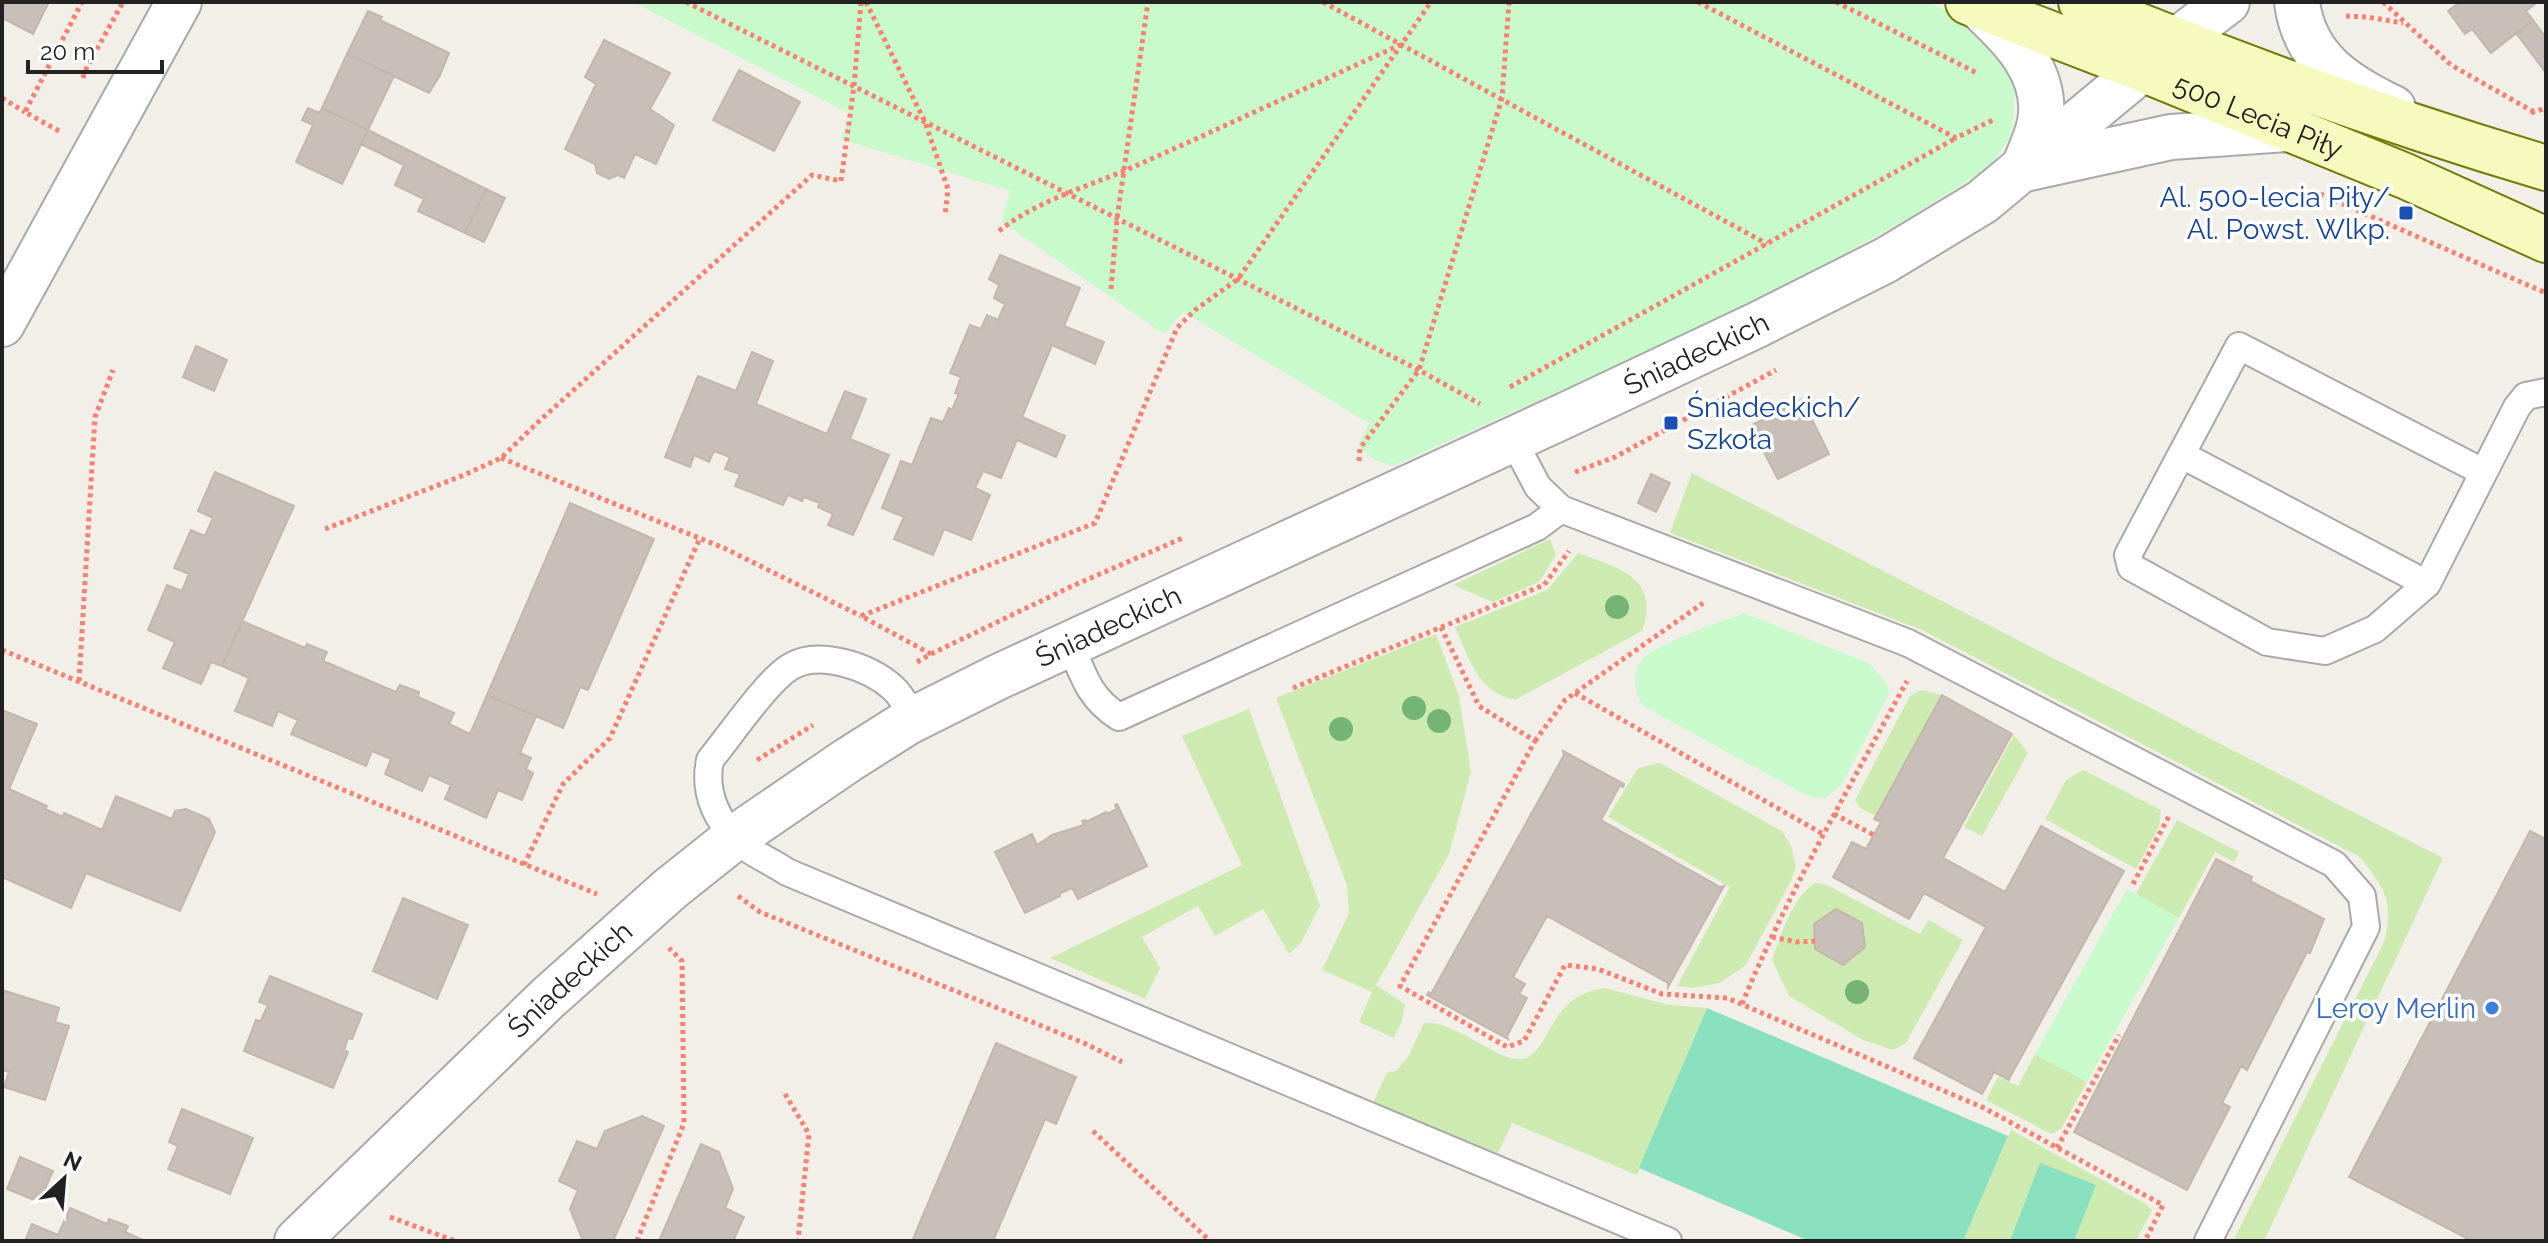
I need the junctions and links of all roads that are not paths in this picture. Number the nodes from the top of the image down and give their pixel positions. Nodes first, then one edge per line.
1 (179, 2) edge
2 (2081, 2) edge
3 (2227, 2) edge
4 (2297, 2) edge
5 (1973, 4) edge
6 (2176, 41) junction
7 (2142, 69) junction
8 (2289, 129) junction
9 (2471, 146) junction
10 (2546, 168) edge
11 (2023, 169) junction
12 (2546, 240) edge
13 (2, 324) edge
14 (2546, 392) edge
15 (1513, 440) junction
16 (2182, 455) junction
17 (2483, 472) junction
18 (1561, 509) junction
19 (2427, 584) junction
20 (1070, 643) junction
21 (914, 719) junction
22 (734, 838) junction
23 (297, 1241) edge
24 (1668, 1241) edge
25 (2208, 1241) edge

1 - 13 street
2 - 6 street, 500 Lecia Piły
3 - 6 street, Śniadeckich
4 - 9 street
5 - 7 street, 500 Lecia Piły
5 - 11 street
6 - 7 street, Śniadeckich
6 - 9 street, 500 Lecia Piły
7 - 8 street, 500 Lecia Piły
7 - 11 street, Śniadeckich
8 - 11 street, Śniadeckich
8 - 12 street, 500 Lecia Piły
9 - 10 street, 500 Lecia Piły
11 - 15 street, Śniadeckich
14 - 17 lane
15 - 18 lane
15 - 20 street, Śniadeckich
16 - 17 lane
16 - 19 lane
16 - 19 lane
17 - 19 lane
18 - 20 lane
18 - 25 lane
20 - 21 street, Śniadeckich
21 - 22 street, Śniadeckich
21 - 22 lane
22 - 23 street, Śniadeckich
22 - 24 lane

